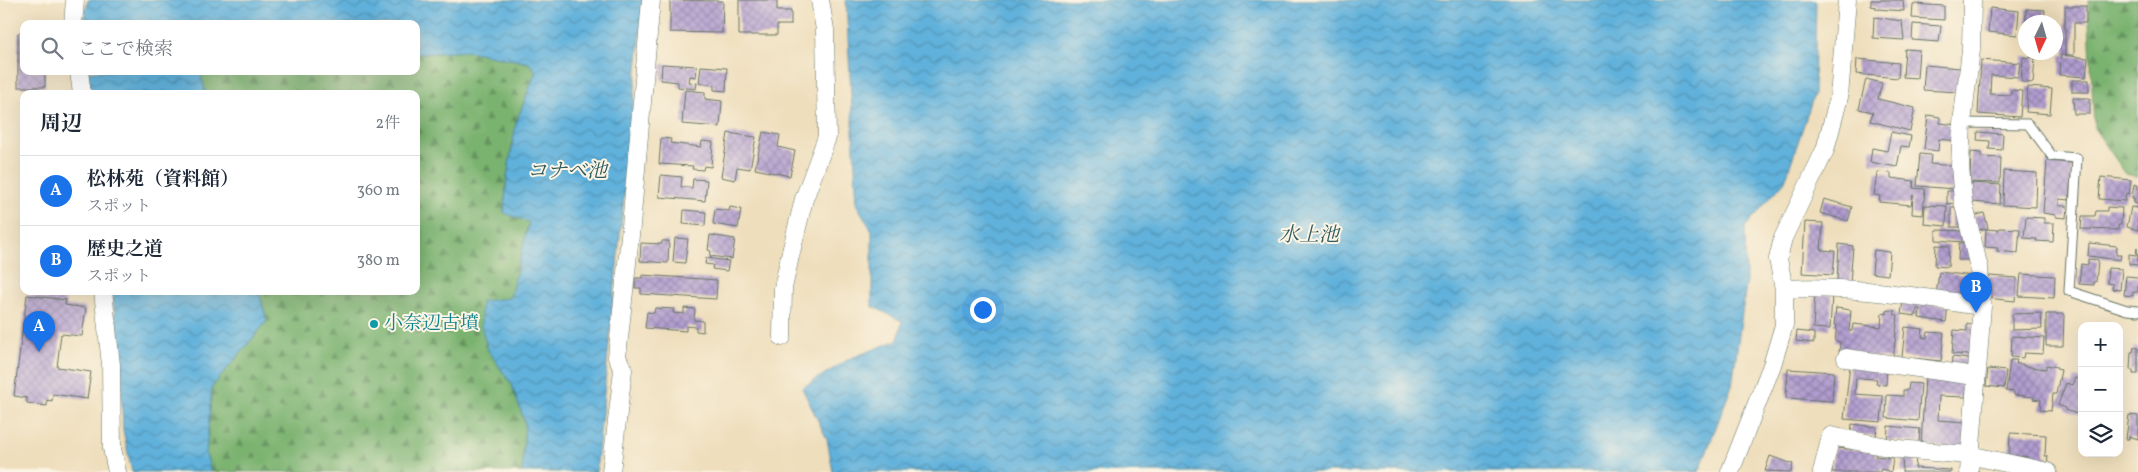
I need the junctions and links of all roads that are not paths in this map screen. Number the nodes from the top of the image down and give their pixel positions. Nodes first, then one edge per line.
1 (75, 0) edge
2 (651, 0) edge
3 (820, 0) edge
4 (1847, 0) edge
5 (1972, 0) edge
6 (73, 20) edge
7 (80, 75) edge
8 (81, 90) edge
9 (1962, 123) junction
10 (1784, 288) junction
11 (103, 295) edge
12 (1982, 306) junction
13 (2138, 311) edge
14 (782, 337) dead end
15 (1846, 358) dead end
16 (1975, 376) junction
17 (1969, 464) edge
18 (117, 472) edge
19 (611, 472) edge
20 (1730, 472) edge
21 (1822, 472) edge
22 (2048, 472) edge

1 - 6 street
2 - 19 street
3 - 14 street
4 - 10 street
5 - 9 street
7 - 8 street
9 - 12 street
9 - 13 lane
10 - 12 street
10 - 20 street
11 - 18 street
12 - 16 street
15 - 16 street
16 - 17 street
17 - 21 street
17 - 22 street

